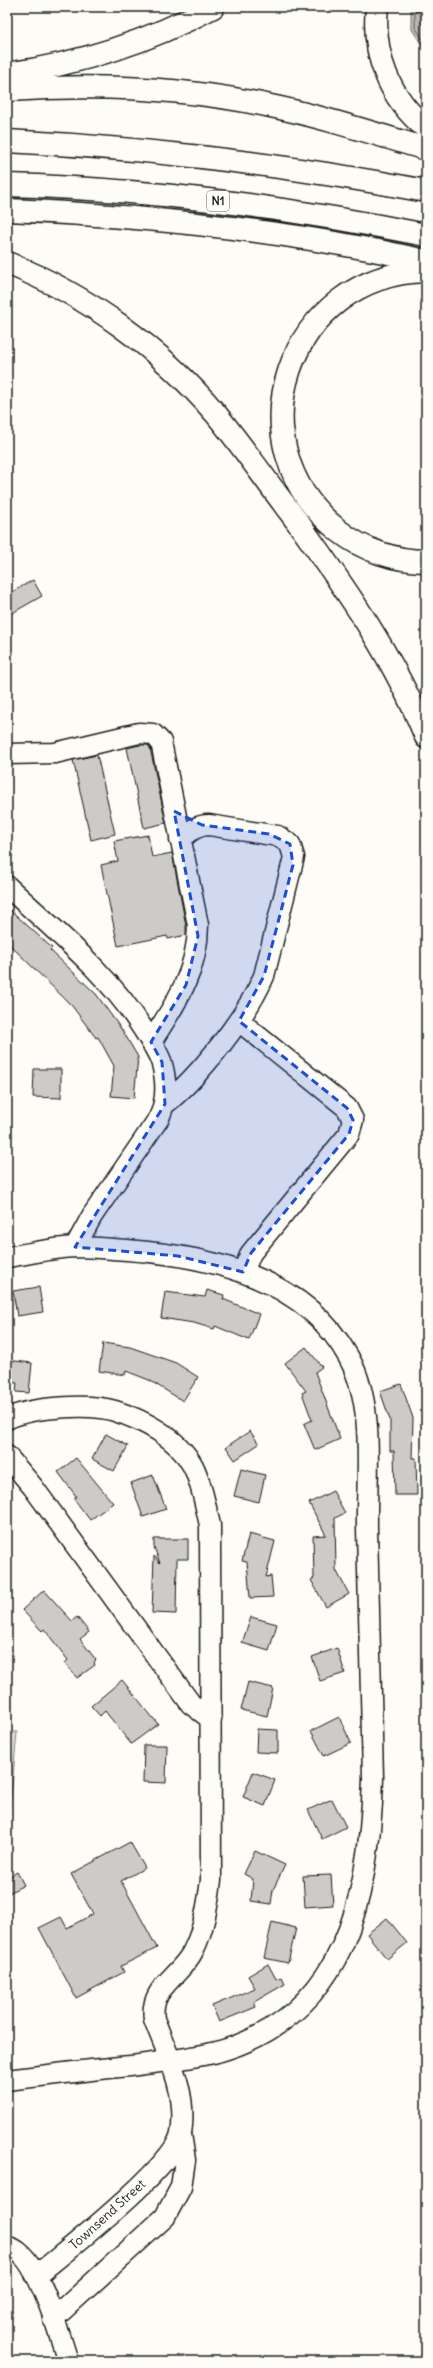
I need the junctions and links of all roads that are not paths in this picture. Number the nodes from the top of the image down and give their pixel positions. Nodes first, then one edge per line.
1 (213, 7) edge
2 (377, 7) edge
3 (7, 74) edge
4 (7, 90) edge
5 (426, 128) edge
6 (7, 141) edge
7 (426, 149) edge
8 (7, 185) edge
9 (426, 191) edge
10 (7, 210) edge
11 (426, 235) edge
12 (426, 261) edge
13 (7, 263) edge
14 (426, 271) edge
15 (426, 561) edge
16 (426, 737) edge
17 (7, 754) edge
18 (174, 811) junction
19 (202, 825) junction
20 (180, 840) junction
21 (7, 886) edge
22 (239, 1021) junction
23 (151, 1042) junction
24 (165, 1104) junction
25 (75, 1247) junction
26 (7, 1257) edge
27 (243, 1272) junction
28 (7, 1419) edge
29 (7, 1456) edge
30 (211, 1718) junction
31 (170, 2061) junction
32 (7, 2080) edge
33 (181, 2134) junction
34 (7, 2247) edge
35 (37, 2275) junction
36 (53, 2319) junction
37 (68, 2361) edge

1 - 3 highway
2 - 5 highway
4 - 7 highway
6 - 9 highway
8 - 11 highway, N1
10 - 12 highway
13 - 16 highway
14 - 15 highway
17 - 18 street
18 - 19 street
18 - 20 street
19 - 20 street
19 - 22 street
20 - 23 street
21 - 23 street
22 - 24 street
22 - 27 street
23 - 24 street
24 - 25 street
25 - 26 street
25 - 27 street
27 - 31 street
28 - 30 street, Townsend Street
29 - 30 street
30 - 31 street, Townsend Street
31 - 32 street
31 - 33 street, Townsend Street
33 - 35 street, Townsend Street
33 - 36 street
34 - 35 street
35 - 36 street
36 - 37 street

